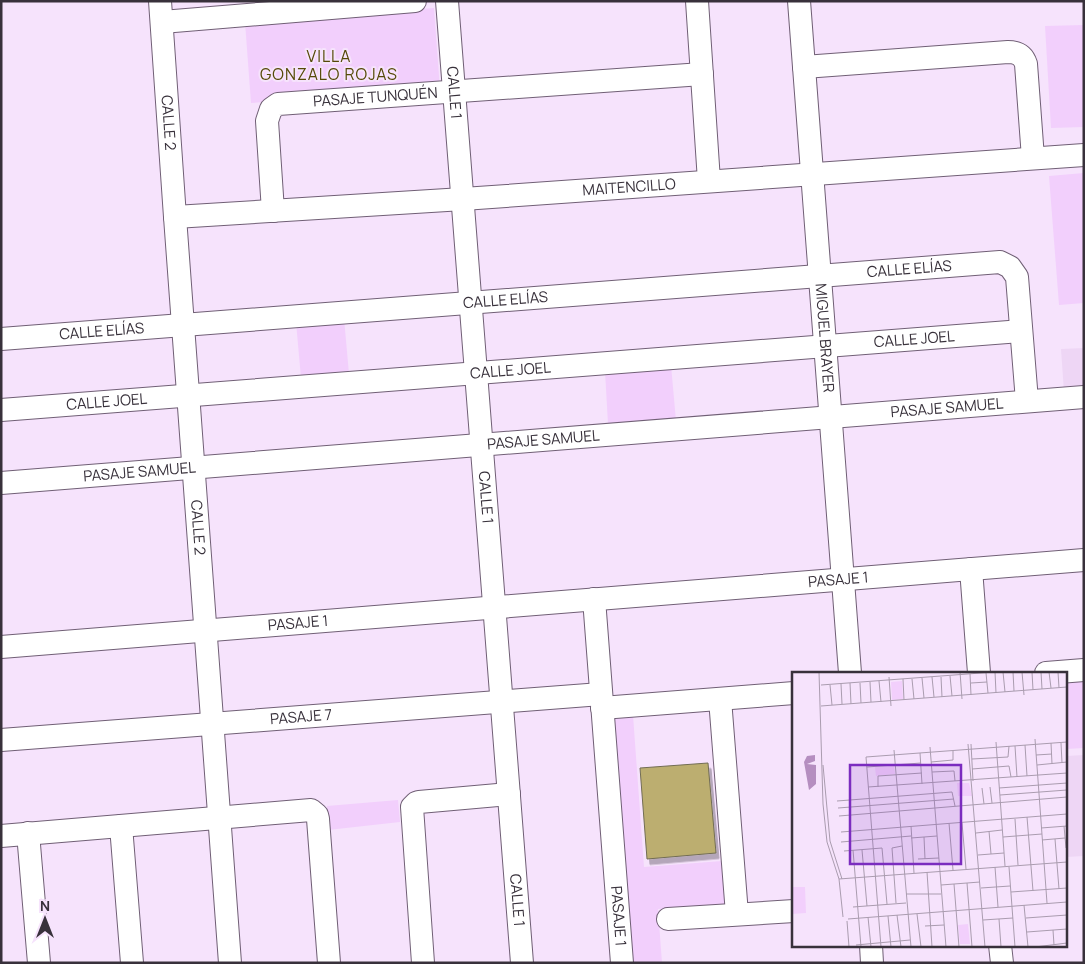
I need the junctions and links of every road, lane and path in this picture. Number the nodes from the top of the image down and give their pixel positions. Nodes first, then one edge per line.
1 (415, 1) edge
2 (447, 1) edge
3 (697, 1) edge
4 (799, 1) edge
5 (161, 12) edge
6 (804, 66) junction
7 (702, 74) junction
8 (454, 92) junction
9 (1084, 154) edge
10 (1033, 158) junction
11 (811, 174) junction
12 (709, 181) junction
13 (463, 199) junction
14 (274, 210) junction
15 (174, 217) junction
16 (819, 275) junction
17 (471, 302) junction
18 (183, 325) junction
19 (1021, 331) junction
20 (1, 339) edge
21 (825, 346) junction
22 (476, 373) junction
23 (188, 395) junction
24 (1084, 397) edge
25 (1027, 401) junction
26 (1, 410) edge
27 (830, 417) junction
28 (482, 445) junction
29 (194, 468) junction
30 (1, 483) edge
31 (1084, 560) edge
32 (971, 569) junction
33 (843, 579) junction
34 (594, 599) junction
35 (494, 607) junction
36 (206, 631) junction
37 (1, 647) edge
38 (1084, 670) edge
39 (850, 672) edge
40 (979, 672) edge
41 (1059, 672) edge
42 (792, 693) edge
43 (720, 699) junction
44 (502, 701) junction
45 (602, 701) junction
46 (213, 724) junction
47 (1, 740) edge
48 (509, 794) junction
49 (219, 817) junction
50 (121, 826) junction
51 (28, 834) junction
52 (1, 836) edge
53 (792, 911) edge
54 (737, 914) junction
55 (668, 919) dead end
56 (871, 946) edge
57 (1000, 946) edge
58 (38, 963) edge
59 (132, 963) edge
60 (230, 963) edge
61 (329, 963) edge
62 (424, 963) edge
63 (522, 963) edge
64 (622, 963) edge
65 (872, 963) edge
66 (1002, 963) edge

1 - 5 street
2 - 8 street, CALLE 1
3 - 7 street
4 - 6 street, MIGUEL BRAYER
5 - 15 street, CALLE 2
6 - 10 street
6 - 11 street, MIGUEL BRAYER
7 - 8 street, PASAJE TUNQUÉN
7 - 12 street
8 - 13 street, CALLE 1
8 - 14 street, PASAJE TUNQUÉN
9 - 10 street, MAITENCILLO
10 - 11 street, MAITENCILLO
11 - 12 street, MAITENCILLO
11 - 16 street, MIGUEL BRAYER
12 - 13 street, MAITENCILLO
13 - 14 street, MAITENCILLO
13 - 17 street, CALLE 1
14 - 15 street, MAITENCILLO
15 - 18 street, CALLE 2
16 - 17 street, CALLE ELÍAS
16 - 19 street, CALLE ELÍAS
16 - 21 street, MIGUEL BRAYER
17 - 18 street, CALLE ELÍAS
17 - 22 street, CALLE 1
18 - 20 street, CALLE ELÍAS
18 - 23 street, CALLE 2
19 - 21 street, CALLE JOEL
19 - 25 street
21 - 22 street, CALLE JOEL
21 - 27 street, MIGUEL BRAYER
22 - 23 street, CALLE JOEL
22 - 28 street, CALLE 1
23 - 26 street, CALLE JOEL
23 - 29 street, CALLE 2
24 - 25 street, PASAJE SAMUEL
25 - 27 street, PASAJE SAMUEL
27 - 28 street, PASAJE SAMUEL
27 - 33 street, MIGUEL BRAYER
28 - 29 street, PASAJE SAMUEL
28 - 35 street, CALLE 1
29 - 30 street, PASAJE SAMUEL
29 - 36 street, CALLE 2
31 - 32 street, PASAJE 1
32 - 33 street, PASAJE 1
32 - 40 street
33 - 34 street, PASAJE 1
33 - 39 street, MIGUEL BRAYER
34 - 35 street, PASAJE 1
34 - 45 street, PASAJE 1
35 - 36 street, PASAJE 1
35 - 44 street, CALLE 1
36 - 37 street, PASAJE 1
36 - 46 street, CALLE 2
38 - 41 street
42 - 43 street, PASAJE 7
43 - 45 street, PASAJE 7
43 - 54 street
44 - 45 street, PASAJE 7
44 - 46 street, PASAJE 7
44 - 48 street, CALLE 1
45 - 64 street, PASAJE 1
46 - 47 street, PASAJE 7
46 - 49 street, CALLE 2
48 - 62 street
48 - 63 street, CALLE 1
49 - 50 street
49 - 60 street, CALLE 2
49 - 61 street
50 - 51 street
50 - 59 street
51 - 52 street
51 - 58 street
53 - 54 street
54 - 55 street
56 - 65 street
57 - 66 street

